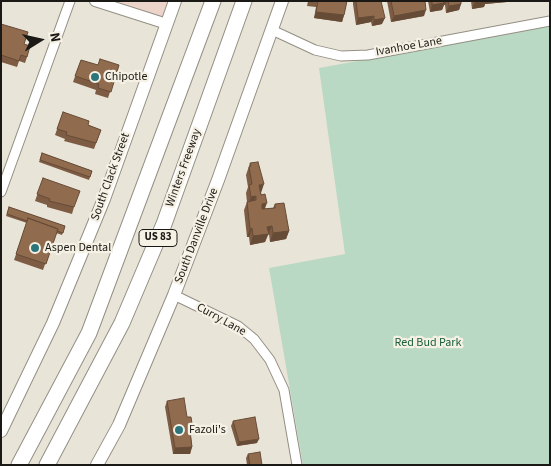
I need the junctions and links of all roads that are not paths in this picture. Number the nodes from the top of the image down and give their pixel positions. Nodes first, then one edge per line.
1 (70, 1) edge
2 (95, 1) edge
3 (175, 1) edge
4 (213, 1) edge
5 (244, 1) edge
6 (282, 1) edge
7 (550, 21) edge
8 (167, 24) junction
9 (272, 30) junction
10 (1, 192) edge
11 (174, 295) junction
12 (1, 431) edge
13 (19, 465) edge
14 (47, 465) edge
15 (97, 465) edge
16 (297, 465) edge

1 - 10 street
2 - 8 street
3 - 8 main road, South Clack Street
4 - 13 highway, US 83
5 - 14 highway, Winters Freeway / US 83
6 - 9 main road, South Danville Drive
7 - 9 street, Ivanhoe Lane
8 - 12 main road, South Clack Street
9 - 11 main road, South Danville Drive
11 - 15 main road, South Danville Drive
11 - 16 street, Curry Lane

